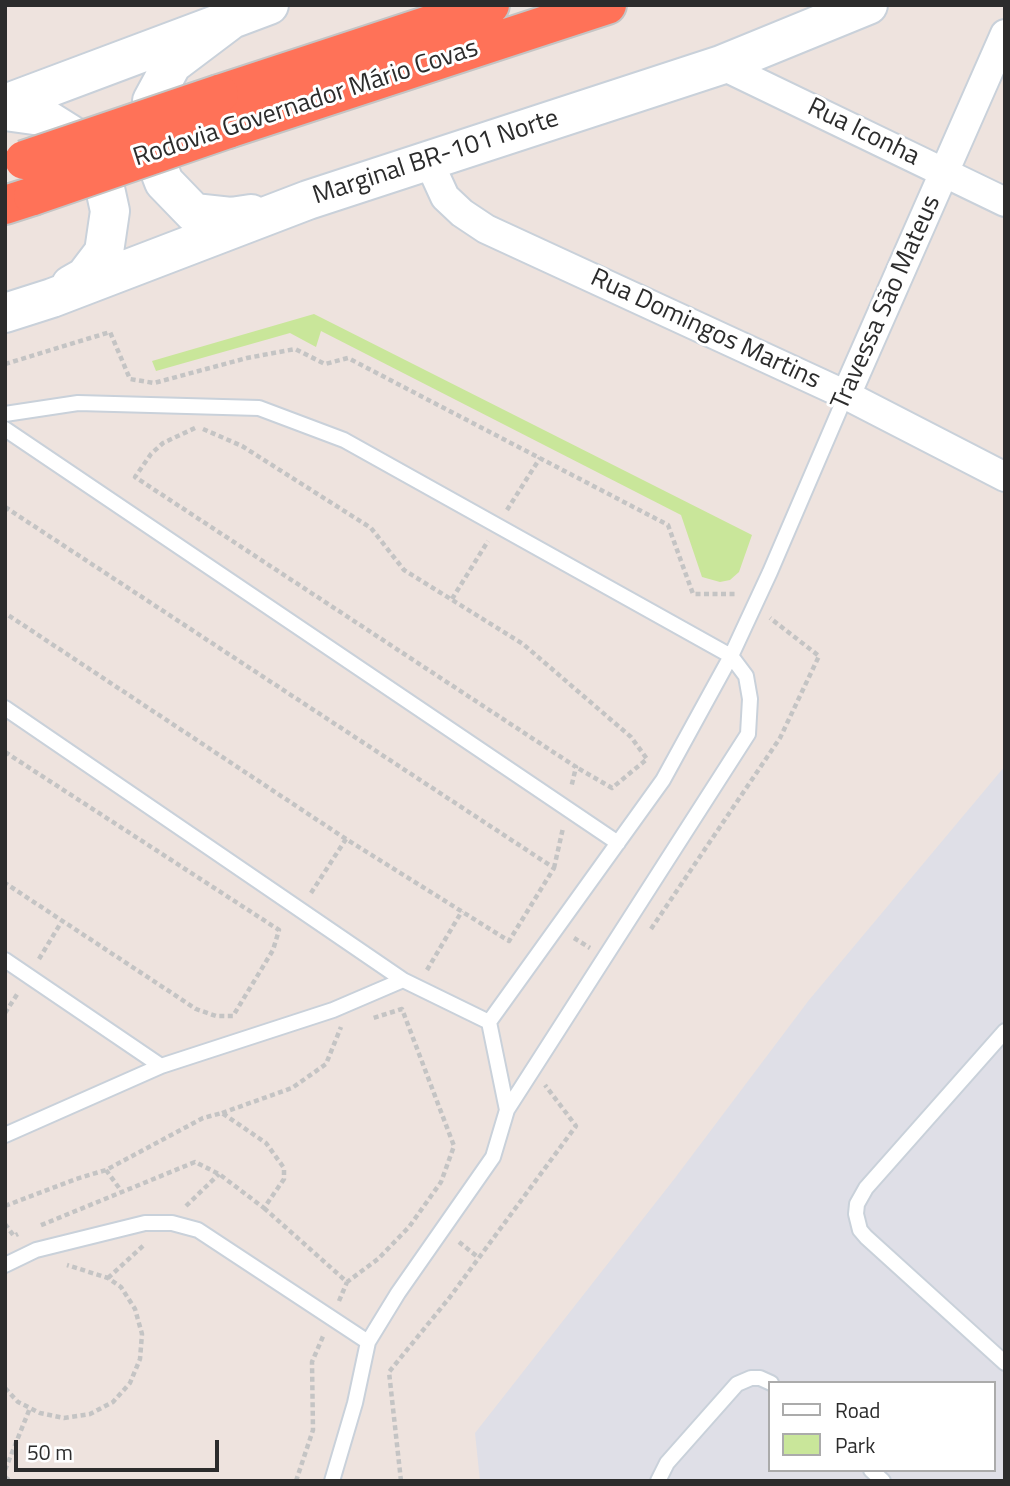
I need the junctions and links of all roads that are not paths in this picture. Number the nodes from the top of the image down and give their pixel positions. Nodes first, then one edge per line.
1 (270, 5) edge
2 (489, 5) edge
3 (607, 5) edge
4 (868, 5) edge
5 (233, 18) junction
6 (1005, 34) edge
7 (721, 65) junction
8 (5, 104) edge
9 (5, 111) edge
10 (223, 111) junction
11 (428, 160) junction
12 (944, 173) junction
13 (17, 181) edge
14 (308, 201) junction
15 (1005, 202) edge
16 (52, 298) junction
17 (5, 313) edge
18 (846, 395) junction
19 (5, 414) edge
20 (5, 429) edge
21 (1005, 477) edge
22 (730, 656) junction
23 (5, 708) edge
24 (618, 843) junction
25 (5, 960) edge
26 (410, 984) junction
27 (489, 1022) junction
28 (1005, 1031) edge
29 (161, 1066) junction
30 (507, 1110) junction
31 (5, 1135) edge
32 (5, 1265) edge
33 (368, 1342) junction
34 (1005, 1363) edge
35 (768, 1382) edge
36 (332, 1481) edge
37 (658, 1481) edge

1 - 5 main road
2 - 10 highway, Rodovia Governador Mário Covas
3 - 10 highway, Rodovia Governador Mário Covas
4 - 7 main road, Marginal BR-101 Norte
5 - 8 main road
5 - 14 main road
6 - 12 street, Travessa São Mateus
7 - 11 main road, Marginal BR-101 Norte
7 - 12 street, Rua Iconha
9 - 16 main road
10 - 13 highway, Rodovia Governador Mário Covas, bridge
11 - 14 main road, Marginal BR-101 Norte
11 - 18 street, Rua Domingos Martins
12 - 15 street, Rua Iconha
12 - 18 street, Travessa São Mateus
14 - 16 main road, Marginal BR-101 Norte
16 - 17 main road, Marginal BR-101 Norte
18 - 21 street, Rua Domingos Martins
18 - 22 lane, Travessa São Mateus
19 - 22 lane
20 - 24 lane
22 - 24 lane, Travessa São Mateus
22 - 30 lane
23 - 26 lane
24 - 27 lane, Travessa São Mateus
25 - 29 lane
26 - 27 lane
26 - 29 lane
27 - 30 lane
28 - 34 lane
29 - 31 lane
30 - 33 lane
32 - 33 lane
33 - 36 lane
35 - 37 lane

